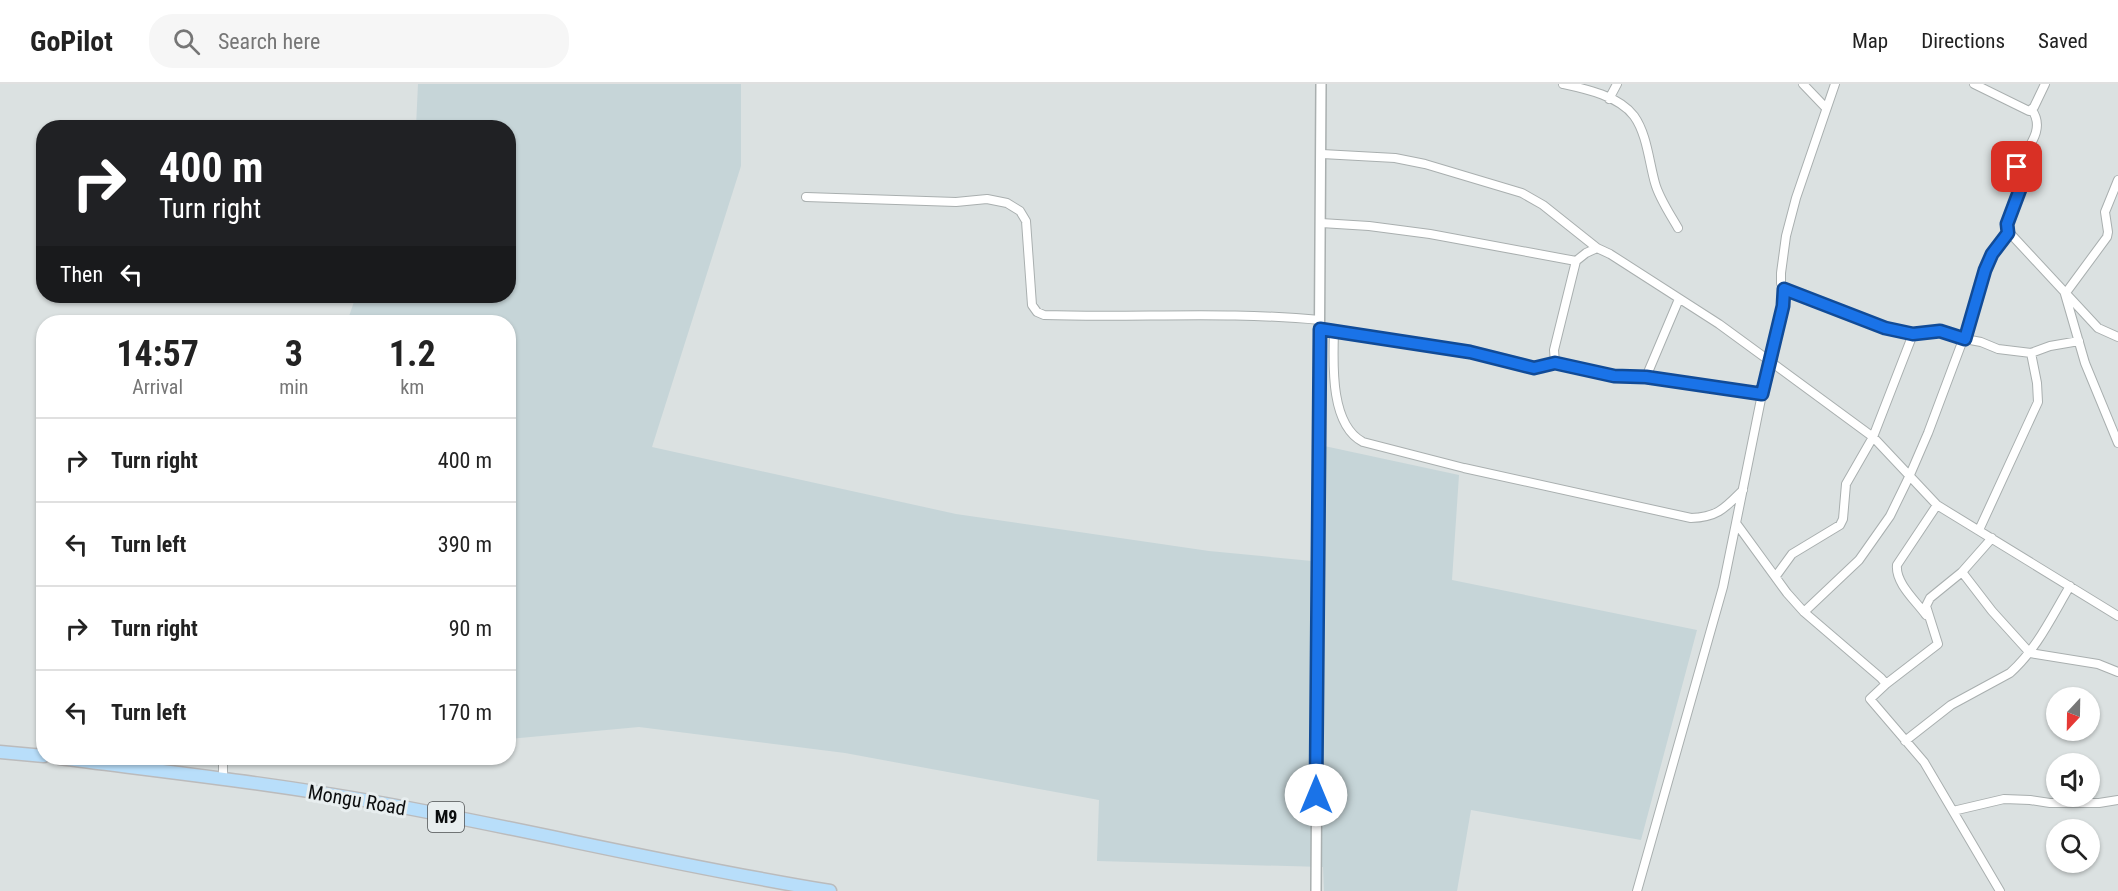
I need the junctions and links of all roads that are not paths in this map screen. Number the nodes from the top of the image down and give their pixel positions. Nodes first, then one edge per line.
1 (1321, 84) edge
2 (1563, 84) edge
3 (1617, 84) edge
4 (1803, 84) edge
5 (1835, 84) edge
6 (1974, 84) edge
7 (2045, 84) edge
8 (1609, 99) junction
9 (1826, 108) junction
10 (2032, 110) junction
11 (1322, 154) junction
12 (2118, 180) edge
13 (806, 197) dead end
14 (1321, 223) junction
15 (1678, 228) dead end
16 (2008, 233) junction
17 (1597, 248) junction
18 (1576, 261) junction
19 (1784, 289) junction
20 (2065, 294) junction
21 (1679, 299) junction
22 (1320, 324) junction
23 (1334, 331) junction
24 (1913, 334) junction
25 (2118, 337) edge
26 (1965, 339) junction
27 (2079, 341) junction
28 (2031, 353) junction
29 (1771, 362) junction
30 (1555, 363) junction
31 (1646, 377) junction
32 (1762, 394) junction
33 (1873, 437) junction
34 (2118, 443) edge
35 (1910, 477) junction
36 (1743, 490) junction
37 (1937, 506) junction
38 (1736, 523) junction
39 (1979, 530) junction
40 (1992, 538) junction
41 (1962, 572) junction
42 (1776, 576) junction
43 (2070, 586) junction
44 (1804, 612) junction
45 (2118, 616) edge
46 (1929, 618) junction
47 (2030, 653) junction
48 (2118, 672) edge
49 (1886, 684) junction
50 (1905, 741) junction
51 (0, 752) edge
52 (36, 755) edge
53 (114, 765) edge
54 (223, 765) edge
55 (223, 779) junction
56 (2118, 800) edge
57 (1953, 811) junction
58 (830, 891) edge
59 (1316, 891) edge
60 (1637, 891) edge
61 (2000, 891) edge

1 - 11 street
2 - 8 street
3 - 8 street
4 - 9 street
5 - 9 street
6 - 10 street
7 - 10 street
8 - 15 street
9 - 19 street
10 - 16 street
11 - 14 street
11 - 17 street
12 - 20 street
13 - 22 street
14 - 18 street
14 - 22 street
16 - 20 street
16 - 26 street
17 - 18 street
17 - 21 street
18 - 30 street
19 - 24 street
19 - 29 street
20 - 25 street
20 - 27 street
21 - 29 street
21 - 31 street
22 - 23 street
22 - 59 street
23 - 30 street
23 - 36 street
24 - 26 street
24 - 33 street
26 - 28 street
26 - 35 street
27 - 28 street
27 - 34 street
28 - 39 street
29 - 32 street
29 - 33 street
30 - 31 street
31 - 32 street
32 - 36 street
33 - 35 street
33 - 42 street
35 - 37 street
35 - 44 street
36 - 38 street
37 - 39 street
37 - 46 street
38 - 42 street
38 - 60 street
39 - 40 street
40 - 41 street
40 - 43 street
41 - 46 street
41 - 47 street
42 - 44 street
43 - 45 street
43 - 47 street
44 - 49 street
46 - 49 street
47 - 48 street
47 - 50 street
49 - 50 street
50 - 57 street
51 - 52 main road
53 - 55 main road, Mongu Road / M9
54 - 55 street
55 - 58 main road, Mongu Road / M9
56 - 57 street
57 - 61 street

